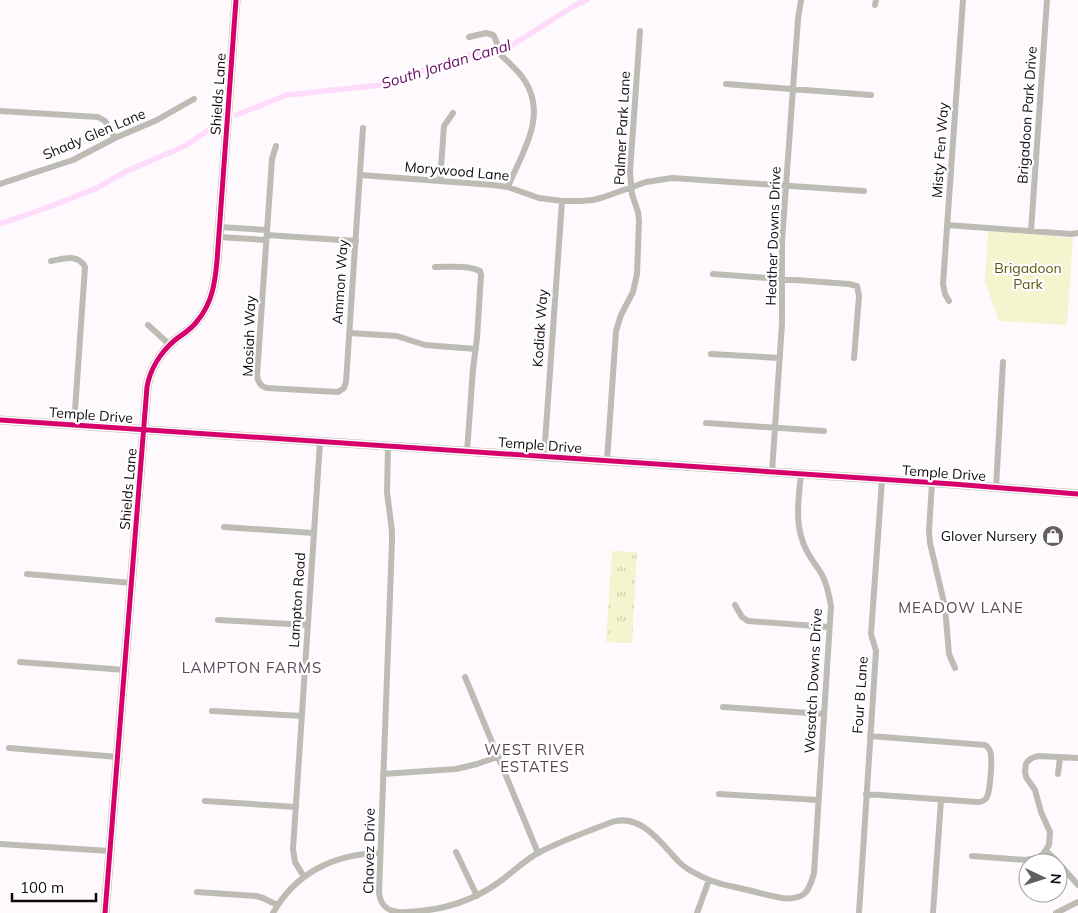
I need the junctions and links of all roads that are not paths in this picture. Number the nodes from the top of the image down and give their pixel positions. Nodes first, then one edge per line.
1 (236, 0) edge
2 (801, 0) edge
3 (963, 0) edge
4 (1048, 0) edge
5 (640, 31) dead end
6 (469, 37) dead end
7 (726, 84) dead end
8 (793, 89) junction
9 (871, 95) dead end
10 (194, 99) dead end
11 (0, 110) edge
12 (453, 113) dead end
13 (363, 128) dead end
14 (115, 138) junction
15 (276, 146) dead end
16 (360, 175) junction
17 (440, 180) junction
18 (0, 184) edge
19 (631, 186) junction
20 (786, 186) junction
21 (508, 187) junction
22 (864, 192) dead end
23 (562, 201) junction
24 (947, 226) junction
25 (219, 227) junction
26 (1032, 231) junction
27 (1078, 233) edge
28 (267, 235) junction
29 (219, 237) junction
30 (356, 241) junction
31 (51, 261) dead end
32 (436, 267) dead end
33 (713, 274) dead end
34 (782, 279) junction
35 (949, 301) dead end
36 (148, 325) dead end
37 (350, 332) junction
38 (170, 344) junction
39 (476, 349) junction
40 (711, 354) dead end
41 (780, 358) junction
42 (854, 358) dead end
43 (1003, 362) dead end
44 (342, 390) joint
45 (0, 420) edge
46 (706, 424) dead end
47 (74, 425) junction
48 (775, 428) junction
49 (144, 430) junction
50 (824, 431) dead end
51 (320, 442) junction
52 (388, 446) junction
53 (467, 452) junction
54 (544, 457) junction
55 (608, 461) junction
56 (772, 472) junction
57 (801, 474) junction
58 (882, 480) junction
59 (932, 483) junction
60 (996, 488) junction
61 (1078, 494) edge
62 (224, 527) dead end
63 (314, 533) junction
64 (27, 574) dead end
65 (132, 583) junction
66 (735, 605) dead end
67 (218, 620) dead end
68 (308, 625) junction
69 (829, 627) junction
70 (20, 662) dead end
71 (955, 668) dead end
72 (125, 670) junction
73 (465, 677) dead end
74 (724, 707) dead end
75 (212, 711) dead end
76 (824, 714) junction
77 (302, 716) junction
78 (870, 736) junction
79 (9, 748) dead end
80 (118, 757) junction
81 (497, 757) junction
82 (1060, 757) junction
83 (1078, 758) edge
84 (383, 774) junction
85 (1058, 774) dead end
86 (718, 794) dead end
87 (866, 794) junction
88 (818, 800) junction
89 (941, 800) junction
90 (205, 801) dead end
91 (296, 807) junction
92 (0, 844) edge
93 (110, 851) junction
94 (1046, 851) junction
95 (456, 852) dead end
96 (380, 853) junction
97 (538, 853) junction
98 (972, 856) dead end
99 (304, 877) junction
100 (709, 880) junction
101 (1078, 885) edge
102 (197, 892) dead end
103 (804, 894) joint
104 (477, 896) junction
105 (1078, 902) edge
106 (277, 905) junction
107 (389, 912) edge
108 (105, 913) edge
109 (273, 913) edge
110 (696, 913) edge
111 (859, 913) edge
112 (933, 913) edge
113 (1056, 913) edge

1 - 25 street, Shields Lane
2 - 8 street, Heather Downs Drive
3 - 24 street, Misty Fen Way
4 - 26 street, Brigadoon Park Drive
5 - 19 street, Palmer Park Lane
6 - 21 street
7 - 8 street
8 - 9 street
8 - 20 street, Heather Downs Drive
10 - 14 street, Shady Glen Lane
11 - 14 street
12 - 17 street
13 - 16 street, Ammon Way
14 - 18 street, Shady Glen Lane
15 - 28 street
16 - 17 street, Morywood Lane
16 - 30 street, Ammon Way
17 - 21 street, Morywood Lane
19 - 20 street, Morywood Lane
19 - 23 street, Morywood Lane
19 - 55 street, Palmer Park Lane
20 - 22 street, Morywood Lane
20 - 34 street, Heather Downs Drive
21 - 23 street, Morywood Lane
23 - 54 street, Kodiak Way
24 - 26 street
24 - 35 street, Misty Fen Way
25 - 28 street
25 - 29 street, Shields Lane
26 - 27 street
28 - 29 street
28 - 30 street
28 - 44 street, Mosiah Way
29 - 38 street, Shields Lane
30 - 37 street, Ammon Way
31 - 47 street
32 - 39 street
33 - 34 street
34 - 41 street, Heather Downs Drive
34 - 42 street
36 - 38 street
37 - 39 street
37 - 44 street, Ammon Way
38 - 49 street, Shields Lane
39 - 53 street
40 - 41 street
41 - 48 street, Heather Downs Drive
43 - 60 street
45 - 47 street, Temple Drive
46 - 48 street
47 - 49 street, Temple Drive
48 - 50 street
48 - 56 street, Heather Downs Drive
49 - 51 street, Temple Drive
49 - 65 street, Shields Lane
51 - 52 street, Temple Drive
51 - 63 street, Lampton Road
52 - 53 street, Temple Drive
52 - 84 street, Chavez Drive
53 - 54 street, Temple Drive
54 - 55 street, Temple Drive
55 - 56 street, Temple Drive
56 - 57 street, Temple Drive
57 - 58 street, Temple Drive
57 - 69 street, Wasatch Downs Drive
58 - 59 street, Temple Drive
58 - 78 street, Four B Lane
59 - 60 street, Temple Drive
59 - 71 street
60 - 61 street, Temple Drive
62 - 63 street
63 - 68 street, Lampton Road
64 - 65 street
65 - 72 street, Shields Lane
66 - 69 street
67 - 68 street
68 - 77 street, Lampton Road
69 - 76 street, Wasatch Downs Drive
70 - 72 street
72 - 80 street, Shields Lane
73 - 81 street
74 - 76 street
75 - 77 street
76 - 88 street, Wasatch Downs Drive
77 - 91 street, Lampton Road
78 - 87 street, Four B Lane
78 - 89 street
79 - 80 street
80 - 93 street, Shields Lane
81 - 84 street
81 - 97 street
82 - 83 street
82 - 85 street
82 - 94 street
84 - 96 street, Chavez Drive
86 - 88 street
87 - 89 street
87 - 111 street, Four B Lane
88 - 103 street, Wasatch Downs Drive
89 - 112 street
90 - 91 street
91 - 99 street, Lampton Road
92 - 93 street
93 - 108 street, Shields Lane
94 - 98 street
94 - 101 street
95 - 104 street
96 - 99 street
96 - 107 street, Chavez Drive
97 - 100 street, Chavez Drive
97 - 104 street, Chavez Drive
99 - 106 street
100 - 103 street, Chavez Drive
100 - 110 street
102 - 106 street
104 - 107 street, Chavez Drive
105 - 113 street
106 - 109 street

